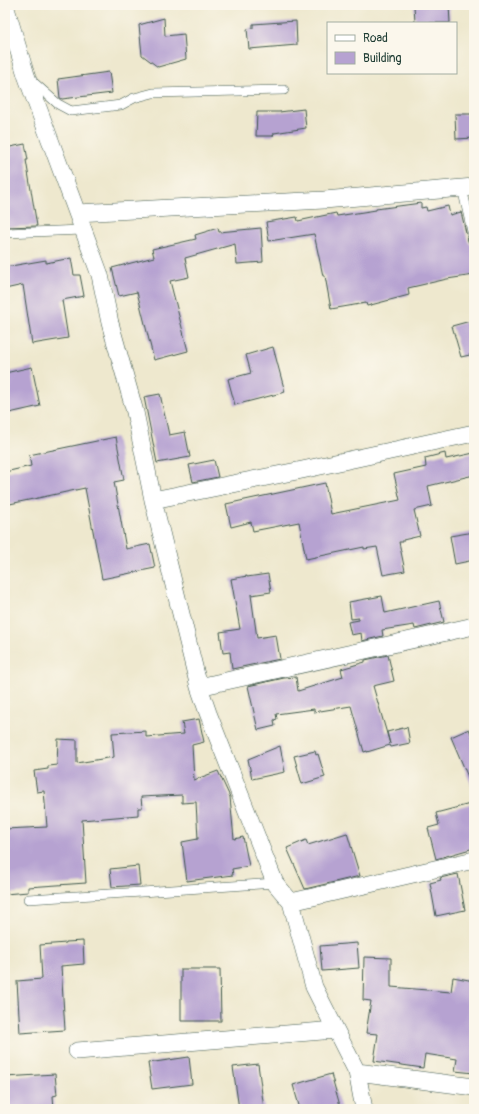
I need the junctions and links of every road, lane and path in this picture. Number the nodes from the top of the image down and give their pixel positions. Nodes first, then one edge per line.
1 (5, 5) edge
2 (26, 75) junction
3 (284, 90) dead end
4 (468, 187) edge
5 (77, 213) junction
6 (83, 230) junction
7 (5, 233) edge
8 (474, 240) edge
9 (474, 432) edge
10 (153, 500) junction
11 (474, 626) edge
12 (199, 687) junction
13 (474, 860) edge
14 (275, 883) junction
15 (28, 899) dead end
16 (291, 902) junction
17 (335, 1030) junction
18 (76, 1051) dead end
19 (358, 1072) junction
20 (474, 1088) edge
21 (364, 1109) edge

1 - 2 street
2 - 3 lane
2 - 5 street
4 - 5 street
4 - 8 lane
5 - 6 street
6 - 7 lane
6 - 10 street
9 - 10 street
10 - 12 street
11 - 12 street
12 - 14 street
13 - 16 street
14 - 15 lane
14 - 16 street
16 - 17 street
17 - 18 street
17 - 19 street
19 - 20 street
19 - 21 street

